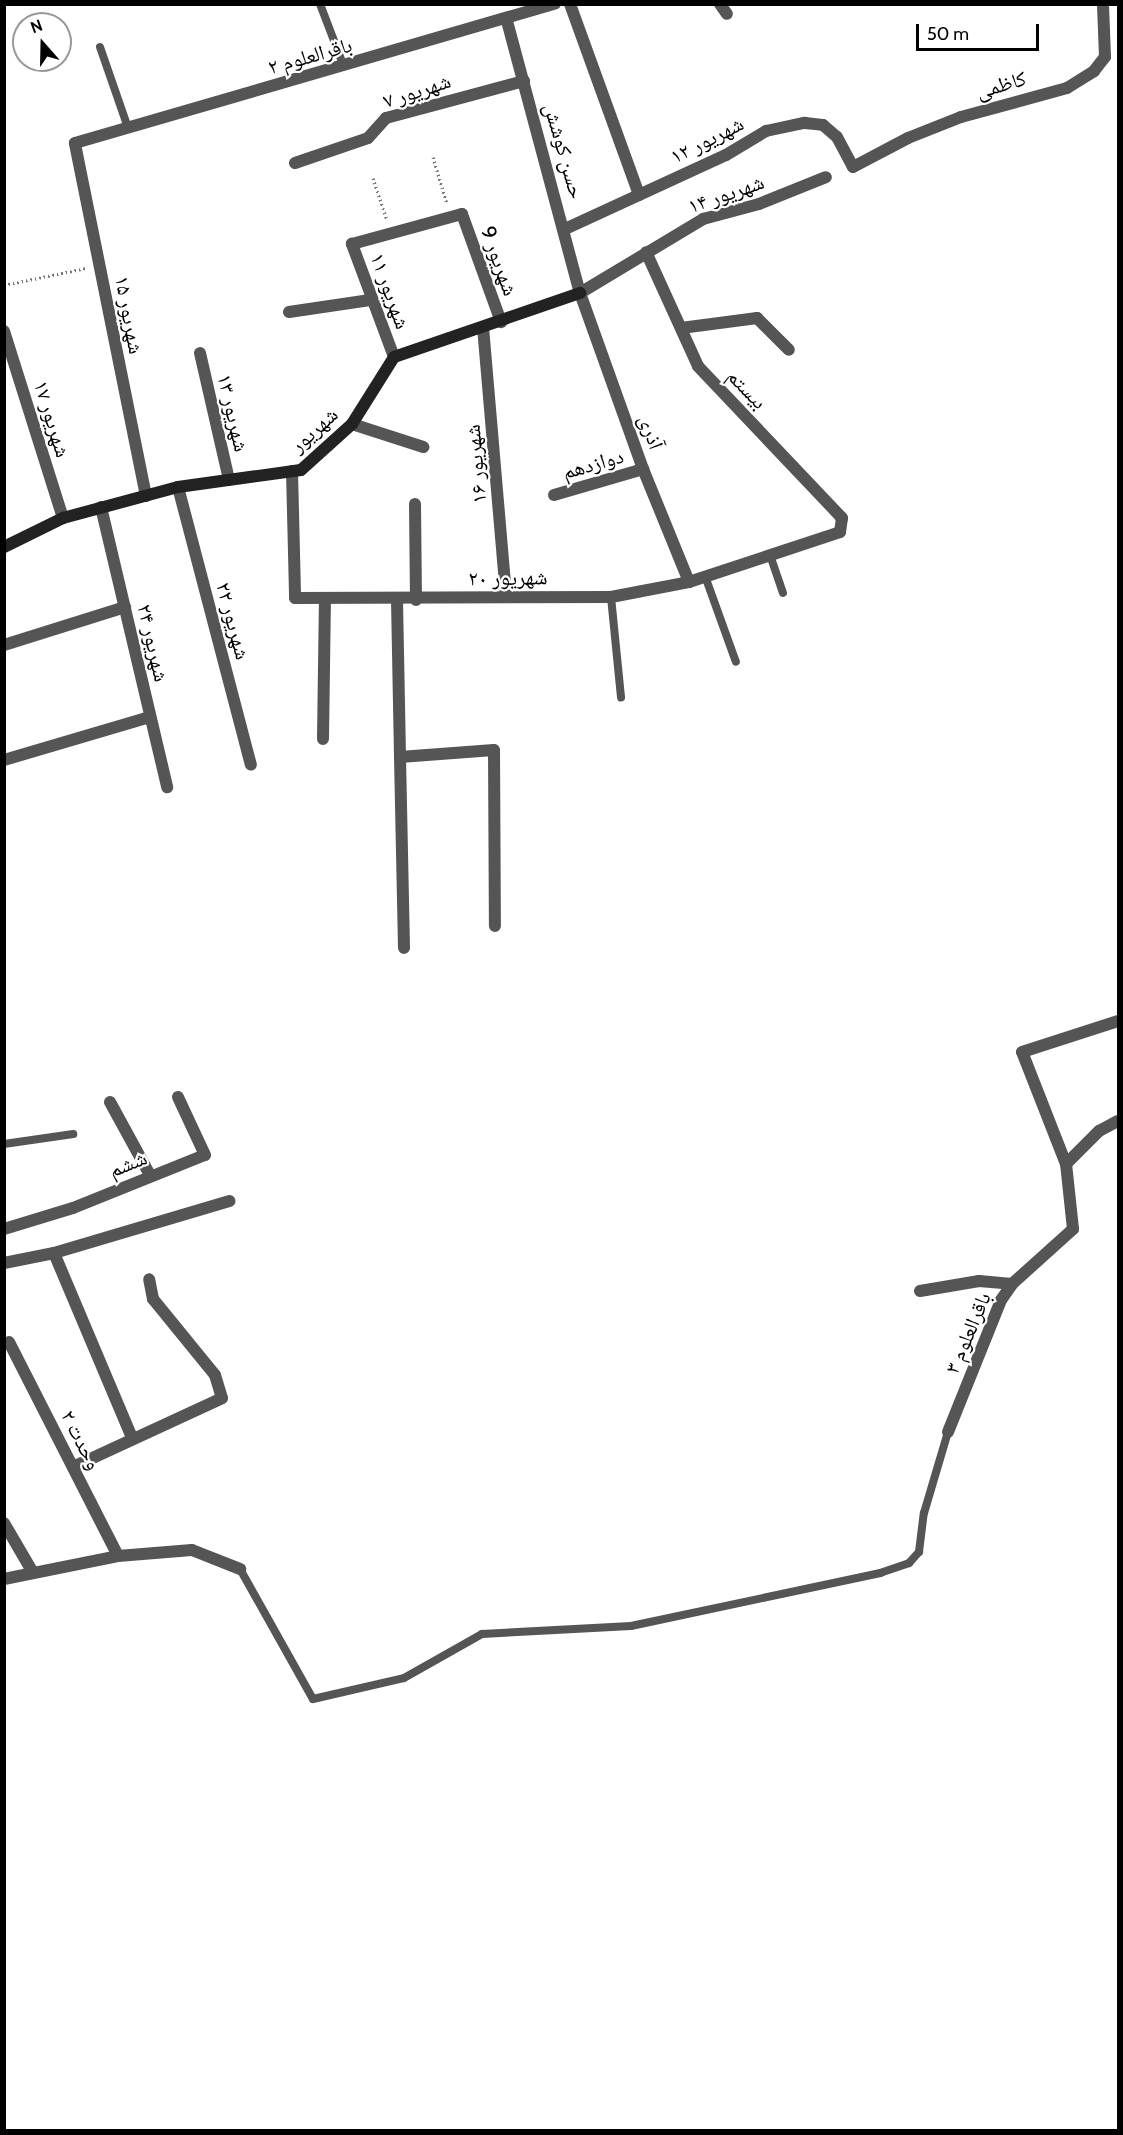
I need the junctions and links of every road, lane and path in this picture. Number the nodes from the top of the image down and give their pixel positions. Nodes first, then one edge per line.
1 (320, 4) edge
2 (570, 4) edge
3 (1103, 4) edge
4 (547, 6) edge
5 (507, 21) junction
6 (100, 47) dead end
7 (344, 67) junction
8 (524, 81) junction
9 (128, 128) junction
10 (75, 143) joint
11 (433, 157) dead end
12 (295, 163) dead end
13 (854, 167) joint
14 (372, 177) dead end
15 (826, 177) dead end
16 (639, 195) junction
17 (456, 216) junction
18 (565, 230) junction
19 (392, 233) junction
20 (646, 252) junction
21 (99, 266) junction
22 (4, 285) edge
23 (580, 293) junction
24 (370, 300) junction
25 (289, 312) dead end
26 (501, 322) junction
27 (483, 327) junction
28 (681, 328) junction
29 (4, 331) edge
30 (789, 350) dead end
31 (200, 353) dead end
32 (394, 357) junction
33 (352, 424) junction
34 (423, 447) dead end
35 (643, 469) junction
36 (292, 471) junction
37 (228, 480) junction
38 (178, 487) junction
39 (146, 495) junction
40 (554, 495) dead end
41 (415, 504) dead end
42 (101, 507) junction
43 (63, 518) junction
44 (840, 532) joint
45 (4, 547) edge
46 (770, 555) junction
47 (705, 576) junction
48 (689, 582) junction
49 (783, 592) dead end
50 (506, 597) junction
51 (611, 597) junction
52 (397, 600) junction
53 (416, 600) junction
54 (325, 601) junction
55 (125, 607) junction
56 (4, 645) edge
57 (736, 662) dead end
58 (621, 698) dead end
59 (150, 717) junction
60 (323, 738) dead end
61 (400, 757) junction
62 (4, 760) edge
63 (251, 765) dead end
64 (167, 787) dead end
65 (495, 926) dead end
66 (404, 948) dead end
67 (1119, 1021) edge
68 (178, 1097) dead end
69 (110, 1102) dead end
70 (1119, 1121) edge
71 (73, 1134) dead end
72 (4, 1144) edge
73 (1066, 1164) junction
74 (150, 1175) junction
75 (229, 1201) dead end
76 (4, 1229) edge
77 (54, 1253) junction
78 (4, 1263) edge
79 (149, 1280) dead end
80 (1012, 1284) junction
81 (920, 1291) dead end
82 (9, 1342) dead end
83 (948, 1432) joint
84 (132, 1438) junction
85 (73, 1467) junction
86 (4, 1523) edge
87 (118, 1556) junction
88 (240, 1569) joint
89 (32, 1571) junction
90 (4, 1579) edge

1 - 7 lane
2 - 16 street
3 - 13 street, کاظمی
4 - 5 street, باقرالعلوم ۲
5 - 7 street, باقرالعلوم ۲
5 - 8 street, حسن کوشش
6 - 9 lane
7 - 9 street, باقرالعلوم ۲
8 - 12 street, شهریور ۷
8 - 18 street, حسن کوشش
9 - 10 street, باقرالعلوم ۲
10 - 21 street, شهریور ۱۵
11 - 17 path
13 - 16 street, شهریور ۱۲
14 - 19 path
15 - 20 street, شهریور ۱۴
16 - 18 street, شهریور ۱۲
17 - 19 street, شهریور ۱۱
17 - 26 street, شهریور 9
18 - 23 street, حسن کوشش
19 - 24 street, شهریور ۱۱
20 - 23 street, شهریور ۱۴
20 - 28 street, بیستم
21 - 22 path
21 - 39 street, شهریور ۱۵
23 - 26 street
23 - 35 street, آذری
24 - 25 street
24 - 32 street, شهریور ۱۱
26 - 27 street
27 - 32 street
27 - 50 street, شهریور ۱۶
28 - 30 street
28 - 44 street, بیستم
29 - 43 street, شهریور ۱۷
31 - 37 street, شهریور ۱۳
32 - 33 street, شهریور
33 - 34 street
33 - 36 street, شهریور
35 - 40 street, دوازدهم
35 - 48 street, آذری
36 - 37 street, شهریور
36 - 54 street, شهریور ۲۰
37 - 38 street, شهریور
38 - 39 street, شهریور
38 - 63 street, شهریور ۲۲
39 - 42 street, شهریور
41 - 53 street
42 - 43 street, شهریور
42 - 55 street, شهریور ۲۴
43 - 45 street, شهریور
44 - 46 street, شهریور ۲۰
46 - 47 street, شهریور ۲۰
46 - 49 lane
47 - 48 street, شهریور ۲۰
47 - 57 lane
48 - 51 street, شهریور ۲۰
50 - 51 street, شهریور ۲۰
50 - 53 street, شهریور ۲۰
51 - 58 lane
52 - 53 street, شهریور ۲۰
52 - 54 street, شهریور ۲۰
52 - 61 street
54 - 60 street
55 - 56 street
55 - 59 street, شهریور ۲۴
59 - 62 street
59 - 64 street, شهریور ۲۴
61 - 65 street
61 - 66 street
67 - 73 street
68 - 74 street, ششم
69 - 74 street
70 - 73 street
71 - 72 lane
73 - 80 street, باقرالعلوم ۳
74 - 76 street, ششم
75 - 77 street
77 - 78 street
77 - 84 street
79 - 84 street
80 - 81 street
80 - 83 street, باقرالعلوم ۳
82 - 85 street, وحدت ۲
83 - 88 lane
84 - 85 street
85 - 87 street, وحدت ۲
86 - 89 street
87 - 88 street
87 - 89 street
89 - 90 street

